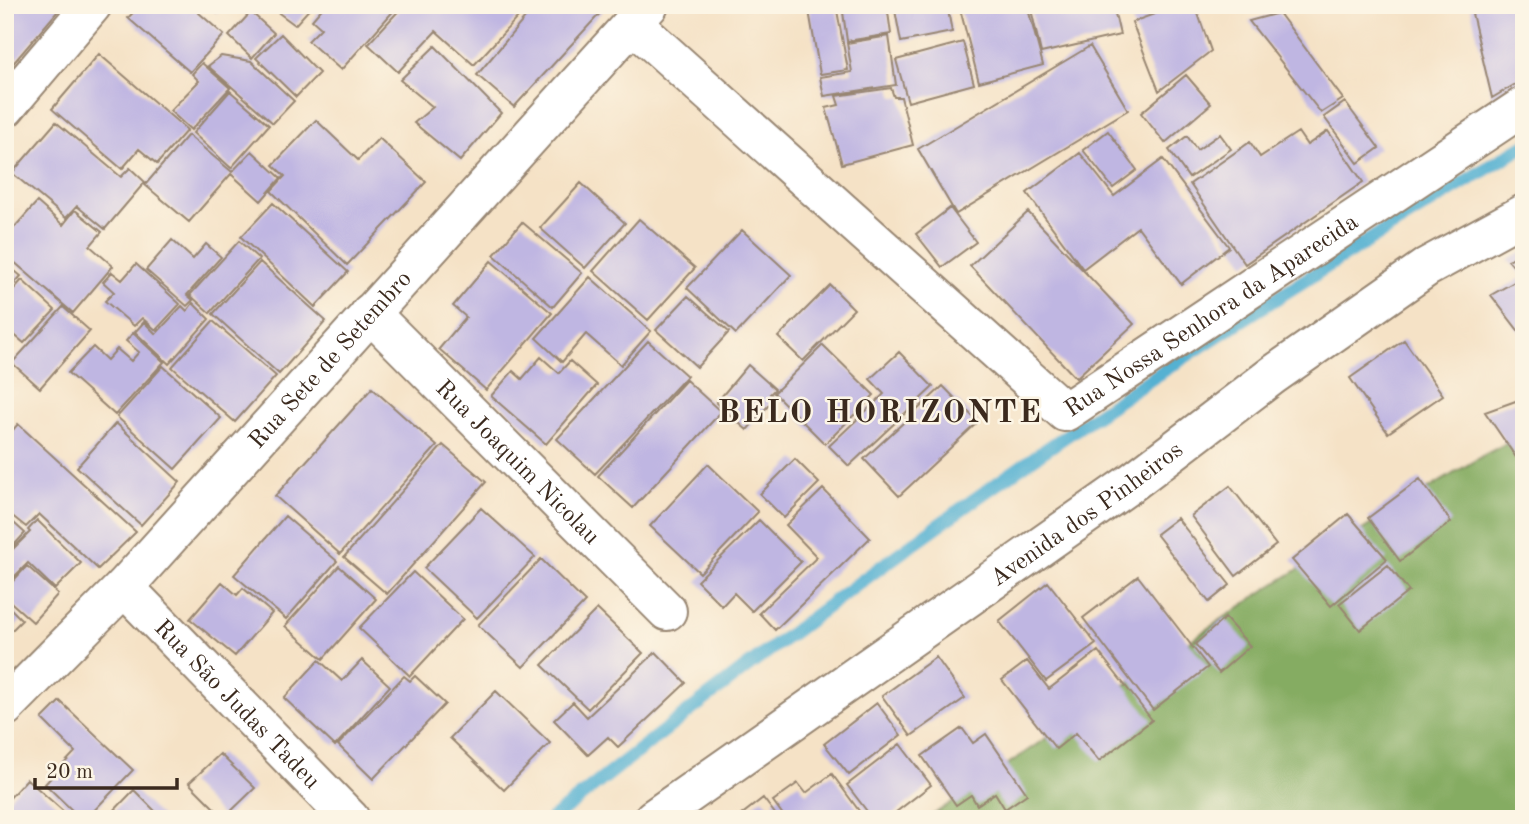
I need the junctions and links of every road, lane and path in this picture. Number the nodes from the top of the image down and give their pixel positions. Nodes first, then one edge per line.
1 (92, 5) edge
2 (641, 15) edge
3 (1524, 106) edge
4 (5, 108) edge
5 (1524, 214) edge
6 (370, 313) junction
7 (124, 587) junction
8 (667, 611) dead end
9 (5, 707) edge
10 (350, 819) edge
11 (653, 819) edge

1 - 4 street
2 - 3 street, Rua Nossa Senhora da Aparecida
2 - 6 street, Rua Sete de Setembro
5 - 11 street, Avenida dos Pinheiros
6 - 7 street, Rua Sete de Setembro
6 - 8 street, Rua Joaquim Nicolau
7 - 9 street, Rua Sete de Setembro
7 - 10 street, Rua São Judas Tadeu

